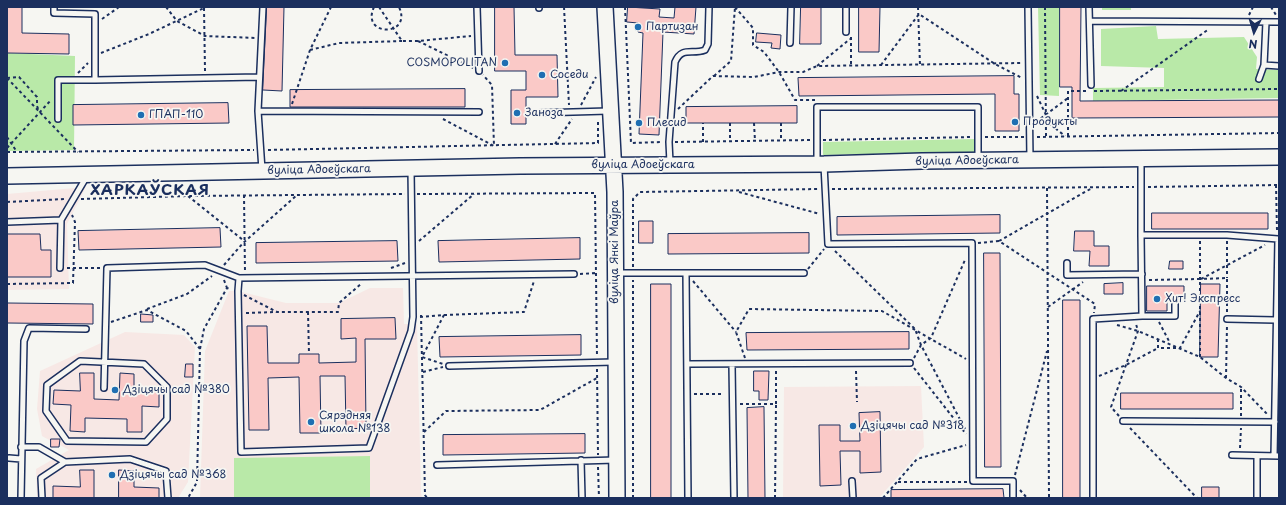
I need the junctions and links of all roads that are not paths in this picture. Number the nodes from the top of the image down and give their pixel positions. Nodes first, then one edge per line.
1 (54, 7) edge
2 (263, 7) edge
3 (477, 7) edge
4 (605, 7) edge
5 (709, 7) edge
6 (791, 7) edge
7 (846, 7) edge
8 (1028, 7) edge
9 (1089, 7) edge
10 (1090, 21) junction
11 (1279, 21) edge
12 (1266, 22) junction
13 (846, 32) dead end
14 (790, 43) dead end
15 (1264, 65) junction
16 (1279, 66) edge
17 (479, 71) road end
18 (260, 77) junction
19 (1260, 79) dead end
20 (95, 80) junction
21 (1091, 85) dead end
22 (611, 111) junction
23 (258, 112) junction
24 (479, 112) dead end
25 (538, 113) dead end
26 (58, 119) dead end
27 (1279, 157) edge
28 (1141, 158) junction
29 (1030, 160) junction
30 (978, 161) junction
31 (670, 164) junction
32 (820, 164) junction
33 (614, 165) junction
34 (411, 168) junction
35 (262, 171) junction
36 (88, 174) junction
37 (7, 176) edge
38 (61, 220) junction
39 (7, 222) edge
40 (1141, 235) junction
41 (1067, 262) dead end
42 (60, 268) road end
43 (615, 273) junction
44 (686, 273) junction
45 (804, 273) dead end
46 (577, 274) road end
47 (1142, 274) junction
48 (412, 277) junction
49 (238, 278) junction
50 (1175, 302) dead end
51 (1142, 316) junction
52 (1227, 319) road end
53 (1275, 320) junction
54 (86, 329) dead end
55 (104, 361) junction
56 (616, 362) junction
57 (910, 363) road end
58 (687, 364) junction
59 (732, 365) junction
60 (449, 366) road end
61 (104, 388) dead end
62 (1123, 421) road end
63 (1274, 422) junction
64 (21, 446) junction
65 (1232, 455) dead end
66 (1257, 456) junction
67 (1277, 456) edge
68 (9, 458) dead end
69 (21, 459) junction
70 (581, 460) junction
71 (617, 460) junction
72 (64, 462) junction
73 (437, 465) dead end
74 (852, 481) dead end
75 (21, 498) edge
76 (42, 498) edge
77 (168, 498) edge
78 (582, 498) edge
79 (617, 498) edge
80 (688, 498) edge
81 (734, 498) edge
82 (853, 498) edge
83 (1013, 498) edge
84 (1093, 498) edge
85 (1257, 498) edge

1 - 20 lane
2 - 18 lane
3 - 17 lane
4 - 22 main road, вуліца Янкі Маўра
5 - 31 lane
6 - 14 lane
7 - 13 lane
8 - 29 lane
9 - 10 lane
10 - 12 lane
10 - 21 lane
11 - 12 lane
12 - 15 lane
15 - 16 lane
15 - 19 lane
18 - 20 lane
18 - 23 lane
20 - 26 lane
22 - 25 lane
22 - 33 main road, вуліца Янкі Маўра
23 - 24 lane
23 - 35 lane
27 - 28 main road, вуліца Адоеўскага
28 - 29 main road, вуліца Адоеўскага
28 - 40 lane
29 - 30 main road, вуліца Адоеўскага
30 - 32 main road, вуліца Адоеўскага
30 - 32 lane
31 - 32 main road, вуліца Адоеўскага
31 - 33 main road, вуліца Адоеўскага
32 - 83 lane
33 - 34 main road, вуліца Адоеўскага
33 - 43 main road, вуліца Янкі Маўра
34 - 35 main road, вуліца Адоеўскага
34 - 48 lane
35 - 36 main road, вуліца Адоеўскага
36 - 37 main road, вуліца Адоеўскага
36 - 38 lane
38 - 39 lane
38 - 42 lane
40 - 47 lane
40 - 53 lane
41 - 47 lane
43 - 44 lane
43 - 56 main road, вуліца Янкі Маўра
44 - 45 lane
44 - 58 lane
46 - 48 lane
47 - 51 lane
48 - 49 lane
48 - 49 lane
49 - 55 lane
50 - 51 lane
51 - 84 lane
52 - 53 lane
53 - 63 lane
54 - 64 lane
55 - 55 lane
55 - 61 lane
56 - 60 lane
56 - 71 main road, вуліца Янкі Маўра
57 - 59 lane
58 - 59 lane
58 - 80 lane
59 - 81 lane
62 - 63 lane
63 - 67 lane
64 - 69 lane
64 - 72 lane
65 - 66 lane
66 - 67 lane
66 - 85 lane
68 - 69 lane
69 - 75 lane
70 - 71 lane
70 - 73 lane
70 - 78 lane
71 - 79 main road, вуліца Янкі Маўра
72 - 76 lane
72 - 77 lane
74 - 82 lane

